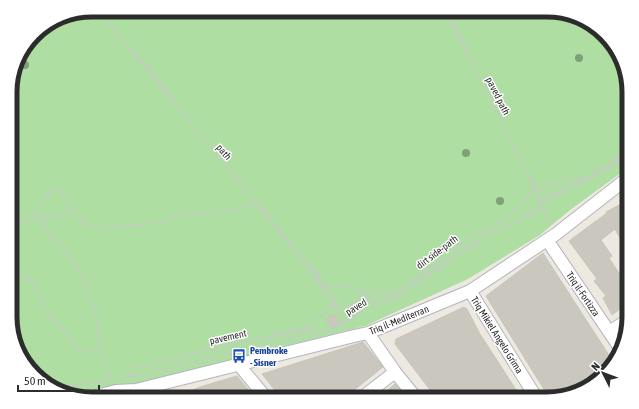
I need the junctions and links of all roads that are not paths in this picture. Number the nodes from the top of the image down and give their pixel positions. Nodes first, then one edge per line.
1 (622, 183) edge
2 (551, 237) junction
3 (470, 291) junction
4 (622, 324) edge
5 (609, 332) junction
6 (368, 334) junction
7 (617, 343) edge
8 (239, 365) junction
9 (395, 372) junction
10 (134, 388) edge
11 (112, 392) edge
12 (261, 392) edge
13 (369, 392) edge
14 (411, 392) edge
15 (533, 392) edge

1 - 2 street, Triq il-Mediterran
2 - 3 street, Triq il-Mediterran
2 - 5 street, Triq il-Fortizza
3 - 6 street, Triq il-Mediterran
3 - 15 street, Triq Mikiel Angelo Grima
4 - 5 street
5 - 7 street, Triq il-Fortizza
6 - 8 street, Triq il-Mediterran
6 - 9 street
8 - 10 street, Triq il-Mediterran
8 - 12 street
9 - 13 street
9 - 14 street
10 - 11 street, Triq il-Mediterran

